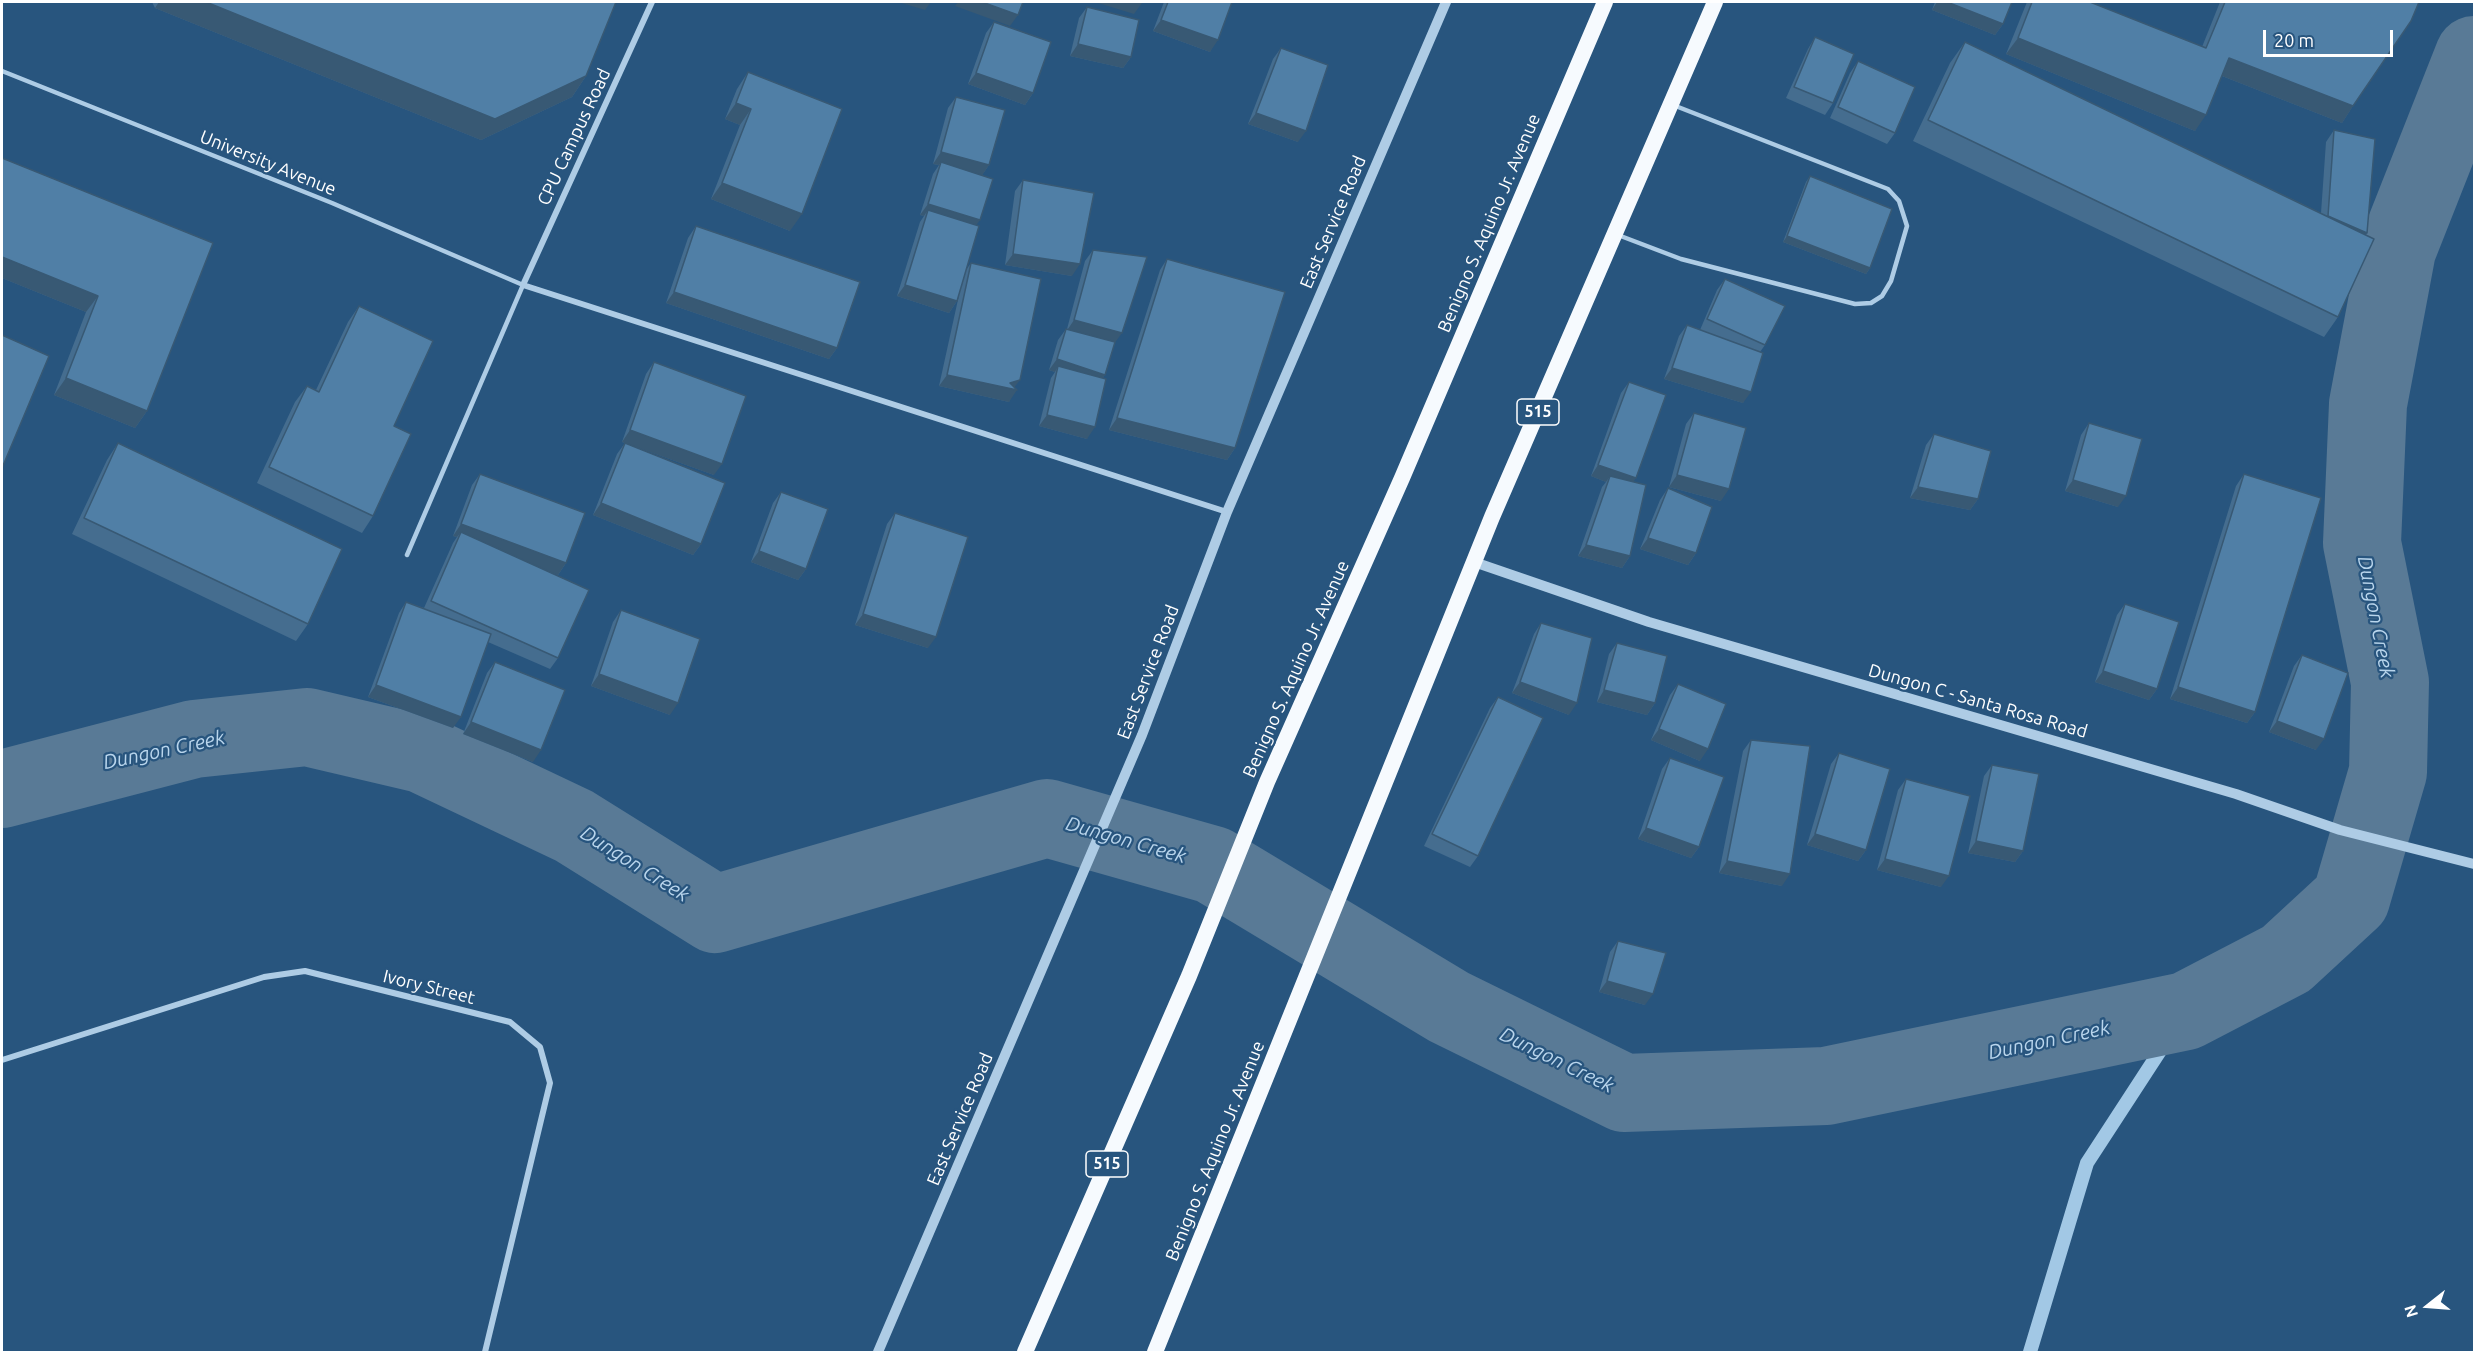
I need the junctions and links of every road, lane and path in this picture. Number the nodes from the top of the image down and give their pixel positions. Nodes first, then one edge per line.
1 (652, 2) edge
2 (1446, 2) edge
3 (1605, 2) edge
4 (1715, 2) edge
5 (2, 71) edge
6 (1671, 104) junction
7 (1615, 234) junction
8 (523, 285) junction
9 (1227, 512) junction
10 (408, 555) dead end
11 (1474, 562) junction
12 (2475, 864) edge
13 (2, 1060) edge
14 (485, 1353) edge
15 (878, 1353) edge
16 (1025, 1353) edge
17 (1155, 1353) edge

1 - 8 street, CPU Campus Road
2 - 9 street, East Service Road
3 - 16 highway, Benigno S. Aquino Jr. Avenue / 515
4 - 6 highway, Benigno S. Aquino Jr. Avenue / 515
5 - 8 lane, University Avenue
6 - 7 highway, Benigno S. Aquino Jr. Avenue / 515
6 - 7 lane
7 - 11 highway, Benigno S. Aquino Jr. Avenue / 515
8 - 9 street
8 - 10 lane
9 - 15 street, East Service Road
11 - 12 street, Dungon C - Santa Rosa Road
11 - 17 highway, Benigno S. Aquino Jr. Avenue / 515
13 - 14 street, Ivory Street

